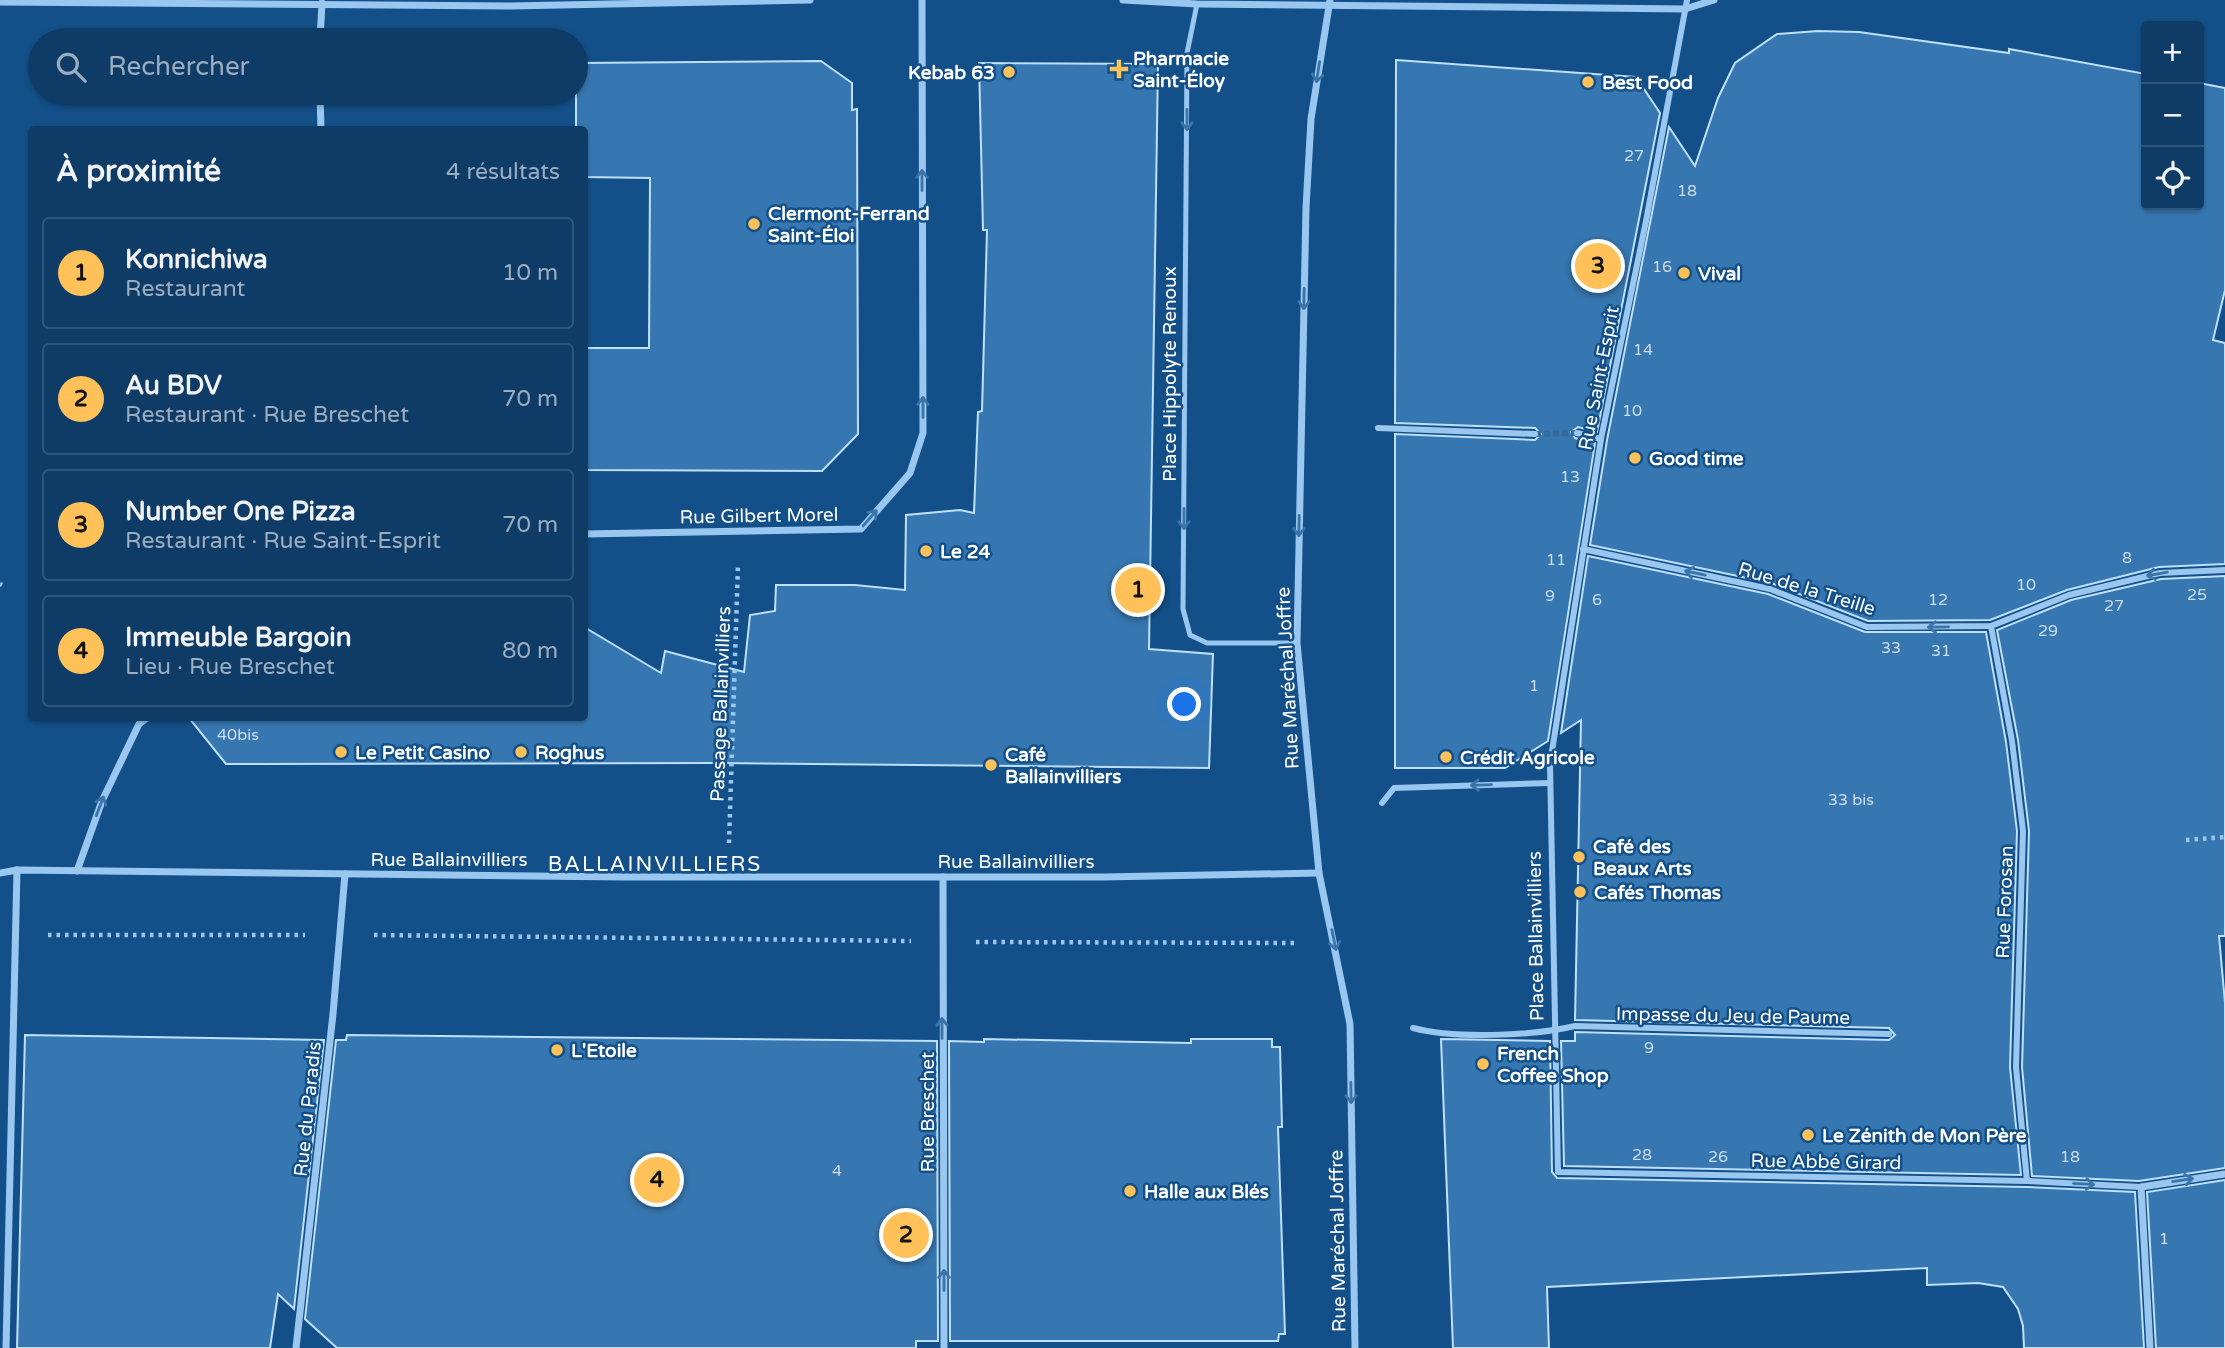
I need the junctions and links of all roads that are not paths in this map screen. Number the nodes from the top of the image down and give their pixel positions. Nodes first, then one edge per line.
1 (810, 0) edge
2 (922, 0) edge
3 (1123, 0) edge
4 (1687, 0) edge
5 (1714, 0) edge
6 (0, 2) edge
7 (1330, 2) edge
8 (322, 3) junction
9 (511, 3) edge
10 (1197, 4) junction
11 (1685, 9) junction
12 (321, 28) edge
13 (320, 105) edge
14 (321, 126) edge
15 (1378, 428) dead end
16 (1535, 433) tunnel mouth
17 (1577, 433) tunnel mouth
18 (1601, 439) junction
19 (588, 534) edge
20 (1583, 549) junction
21 (2225, 570) edge
22 (1992, 626) junction
23 (1297, 643) junction
24 (143, 721) edge
25 (1550, 764) joint
26 (1549, 783) junction
27 (1382, 803) dead end
28 (17, 870) junction
29 (77, 871) junction
30 (0, 873) edge
31 (1319, 873) junction
32 (345, 874) junction
33 (943, 877) junction
34 (1413, 1028) dead end
35 (1889, 1034) dead end
36 (1553, 1035) junction
37 (2225, 1174) edge
38 (2027, 1181) junction
39 (2141, 1187) junction
40 (6, 1348) edge
41 (296, 1348) edge
42 (944, 1348) edge
43 (1355, 1348) edge
44 (2150, 1348) edge

1 - 9 street
19 -> 2 street, Rue Gilbert Morel
3 - 10 street
4 - 11 street, Rue Saint-Esprit
5 - 11 street
6 - 8 street
7 - 10 street
7 - 11 street
7 -> 23 street, Rue Maréchal Joffre
8 - 9 street
8 - 12 street
10 -> 23 lane, Place Hippolyte Renoux
11 - 18 street, Rue Saint-Esprit
13 - 14 street
15 - 16 street
17 - 18 street
18 - 20 street, Rue Saint-Esprit
22 -> 20 street, Rue de la Treille
20 - 25 street, Rue Saint-Esprit
21 -> 22 street, Rue de la Treille
22 - 38 street, Rue Forosan
23 - 31 street, Rue Maréchal Joffre
29 -> 24 street
25 - 26 street, Place Ballainvilliers
26 -> 27 street
26 - 36 street, Place Ballainvilliers
28 - 29 street, Rue Ballainvilliers
28 - 30 street, Rue Ballainvilliers
28 - 40 street
29 - 32 street, Rue Ballainvilliers
31 - 33 street, Rue Ballainvilliers
31 -> 43 street, Rue Maréchal Joffre
32 - 33 street, Rue Ballainvilliers
32 - 41 street, Rue du Paradis
42 -> 33 street, Rue Breschet
34 - 36 street, Place Ballainvilliers
35 - 36 street, Impasse du Jeu de Paume
36 - 38 street, Rue Abbé Girard
39 -> 37 street, Rue Abbé Girard
38 -> 39 street, Rue Abbé Girard
39 - 44 street

